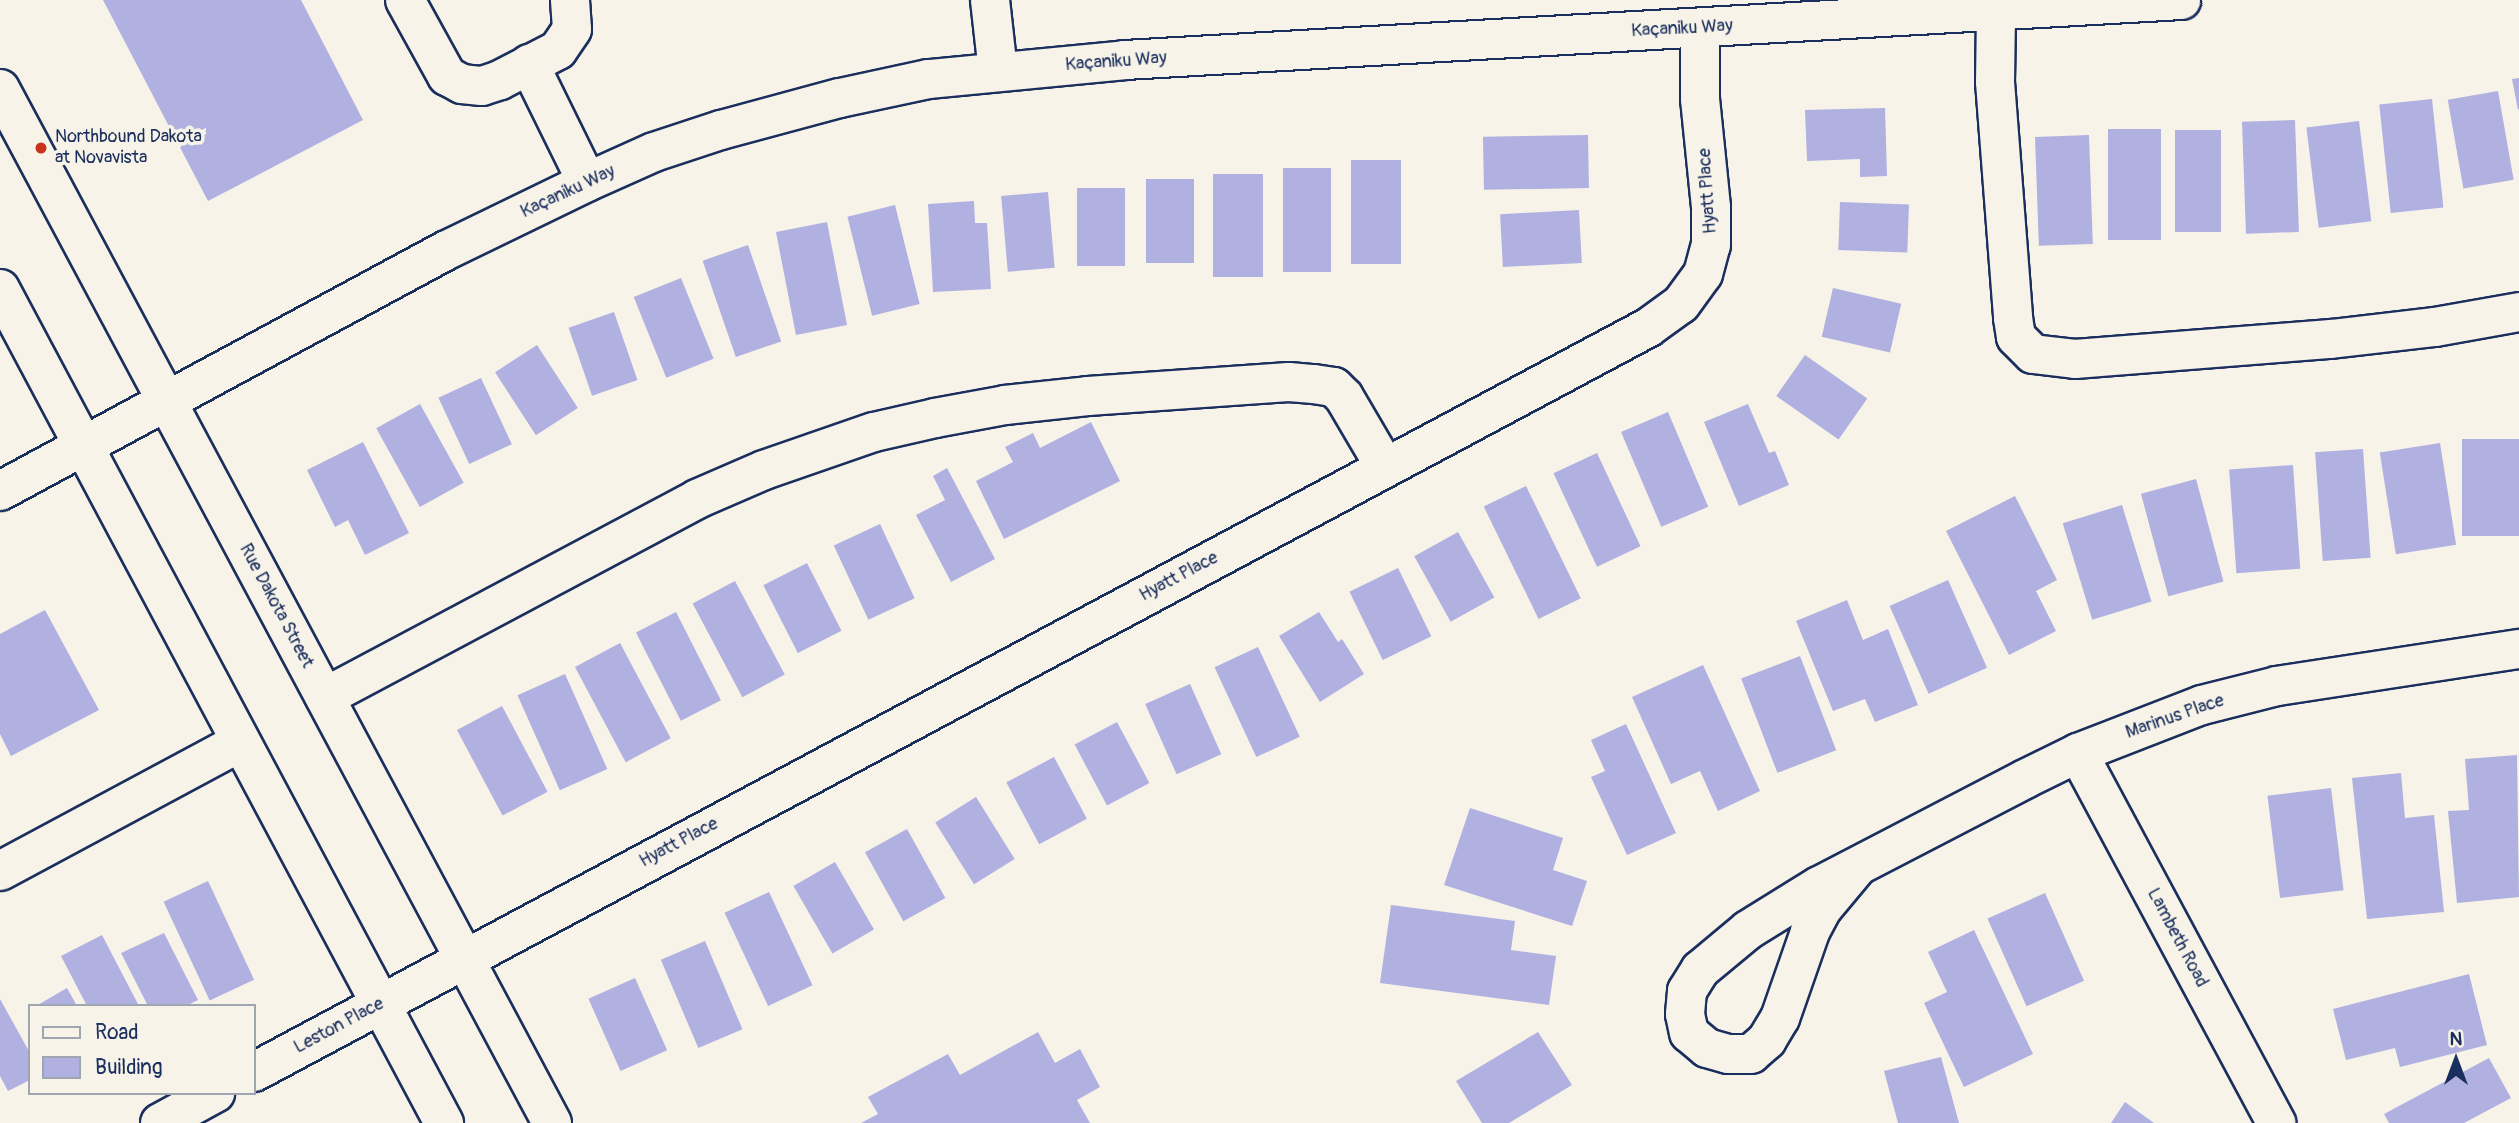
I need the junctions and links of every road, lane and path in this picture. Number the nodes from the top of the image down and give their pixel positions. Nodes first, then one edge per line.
1 (405, 0) edge
2 (570, 0) edge
3 (990, 0) edge
4 (2181, 0) edge
5 (1996, 12) junction
6 (1700, 29) junction
7 (529, 64) junction
8 (998, 71) junction
9 (0, 89) edge
10 (587, 182) junction
11 (0, 289) edge
12 (2519, 312) edge
13 (167, 400) junction
14 (83, 446) junction
15 (1385, 467) junction
16 (0, 491) edge
17 (2519, 649) edge
18 (325, 697) junction
19 (241, 742) junction
20 (2078, 753) junction
21 (1857, 867) junction
22 (0, 871) edge
23 (465, 958) junction
24 (424, 980) joint
25 (380, 1004) junction
26 (256, 1071) edge
27 (211, 1095) edge
28 (160, 1123) edge
29 (444, 1123) edge
30 (552, 1123) edge
31 (2276, 1123) edge

1 - 7 street
2 - 7 street
3 - 8 street
4 - 5 street, Kaçaniku Way
5 - 6 street, Kaçaniku Way
5 - 12 street
6 - 8 street, Kaçaniku Way
6 - 15 street, Hyatt Place
7 - 10 street
8 - 10 street, Kaçaniku Way
9 - 13 street, Rue Dakota Street
10 - 13 street, Kaçaniku Way
11 - 14 street
13 - 14 street, Kaçaniku Way
13 - 18 street, Rue Dakota Street
14 - 16 street, Kaçaniku Way
14 - 19 street
15 - 18 street
15 - 23 street, Hyatt Place
17 - 20 street, Marinus Place
18 - 23 street, Rue Dakota Street
19 - 22 street
19 - 25 street
20 - 21 street, Marinus Place
20 - 31 street, Lambeth Road
21 - 21 street, Marinus Place
23 - 24 street, Hyatt Place
23 - 30 street, Rue Dakota Street
24 - 25 street, Leston Place
25 - 26 street, Leston Place
25 - 29 street
27 - 28 street

